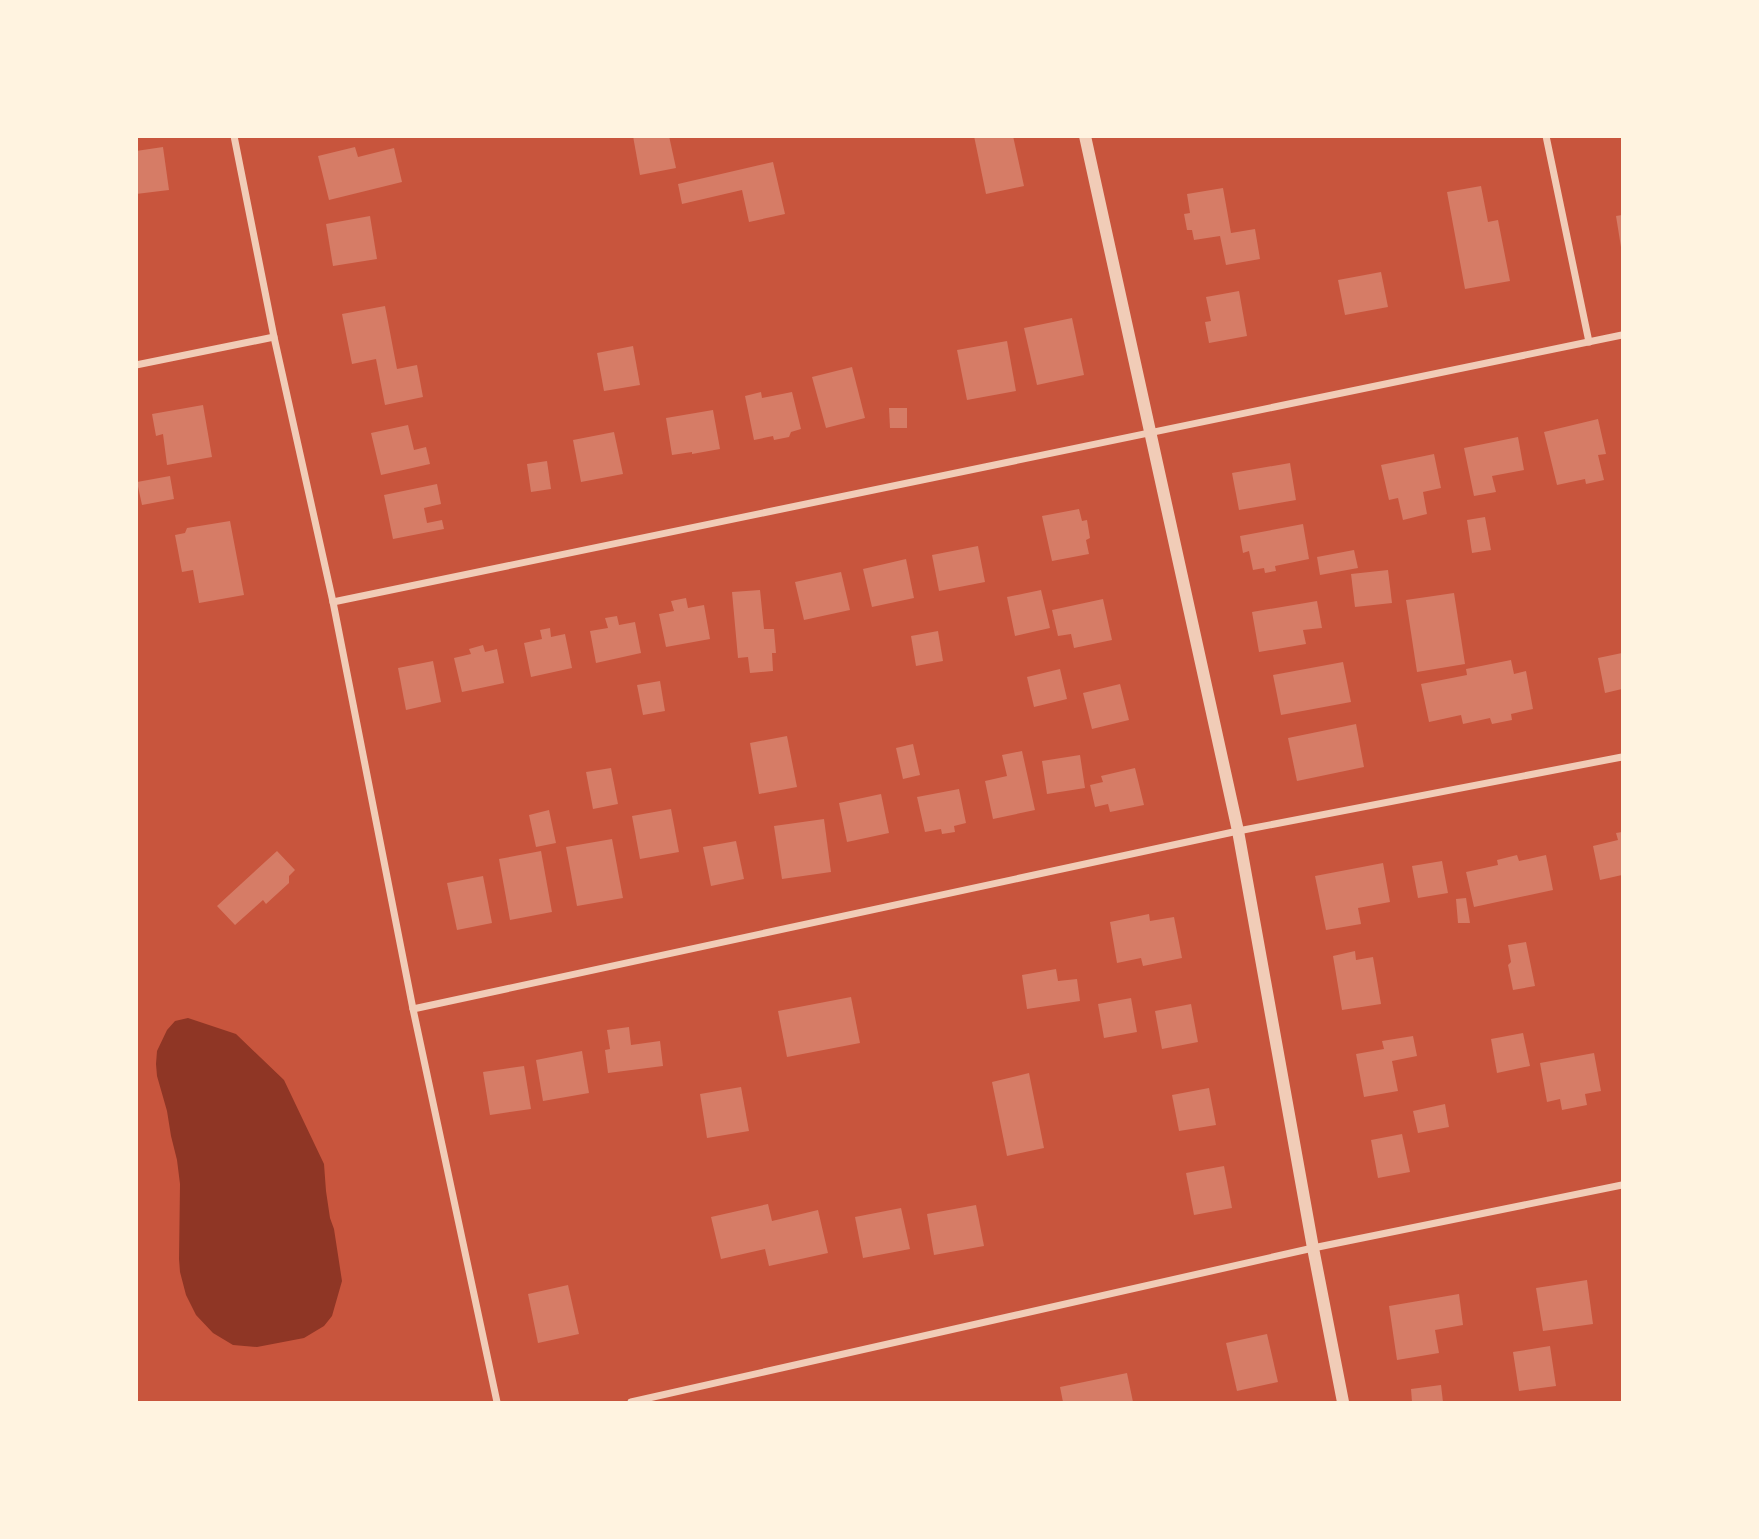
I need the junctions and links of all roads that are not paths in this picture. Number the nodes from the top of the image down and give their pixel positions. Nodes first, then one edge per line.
1 (234, 136) edge
2 (1085, 136) edge
3 (1546, 136) edge
4 (1622, 335) edge
5 (274, 337) junction
6 (1589, 342) junction
7 (136, 365) edge
8 (1150, 433) junction
9 (333, 602) junction
10 (1622, 757) edge
11 (1238, 831) junction
12 (413, 1009) junction
13 (1622, 1185) edge
14 (1313, 1248) junction
15 (497, 1402) edge
16 (631, 1402) edge
17 (1343, 1402) edge

1 - 5 street
2 - 8 street
3 - 6 street
4 - 6 street
5 - 7 street
5 - 9 street
6 - 8 street
8 - 9 street
8 - 11 street
9 - 12 street
10 - 11 street
11 - 12 street
11 - 14 street
12 - 15 street
13 - 14 street
14 - 16 street
14 - 17 street

